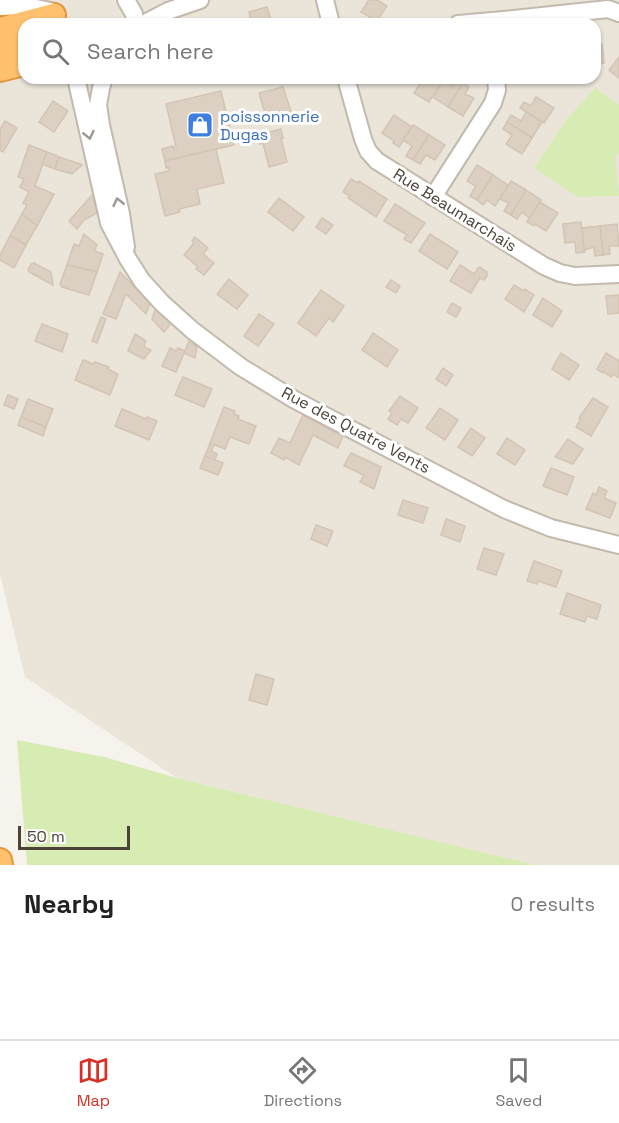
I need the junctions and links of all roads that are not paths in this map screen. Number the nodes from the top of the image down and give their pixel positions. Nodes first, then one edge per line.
1 (126, 0) edge
2 (200, 0) edge
3 (325, 0) edge
4 (22, 3) edge
5 (0, 7) edge
6 (56, 10) edge
7 (619, 13) edge
8 (32, 18) edge
9 (134, 18) edge
10 (155, 18) edge
11 (330, 18) edge
12 (535, 18) edge
13 (18, 23) edge
14 (0, 29) edge
15 (18, 46) edge
16 (0, 50) edge
17 (18, 66) edge
18 (0, 70) edge
19 (77, 84) edge
20 (102, 84) edge
21 (348, 84) edge
22 (496, 84) edge
23 (433, 197) junction
24 (128, 259) junction
25 (619, 274) edge
26 (619, 545) edge
27 (0, 860) edge
28 (1, 865) edge

1 - 9 street
2 - 10 street
3 - 11 street
4 - 5 street
4 - 6 street
6 - 8 highway
7 - 12 street
13 - 14 highway
15 - 16 highway
17 - 18 highway
19 -> 24 street, Rue des Quatre Vents
24 -> 20 street, Rue des Quatre Vents
21 - 23 street, Rue Beaumarchais
22 - 23 street
23 - 25 street, Rue Beaumarchais
24 - 26 street, Rue des Quatre Vents
27 - 28 highway

